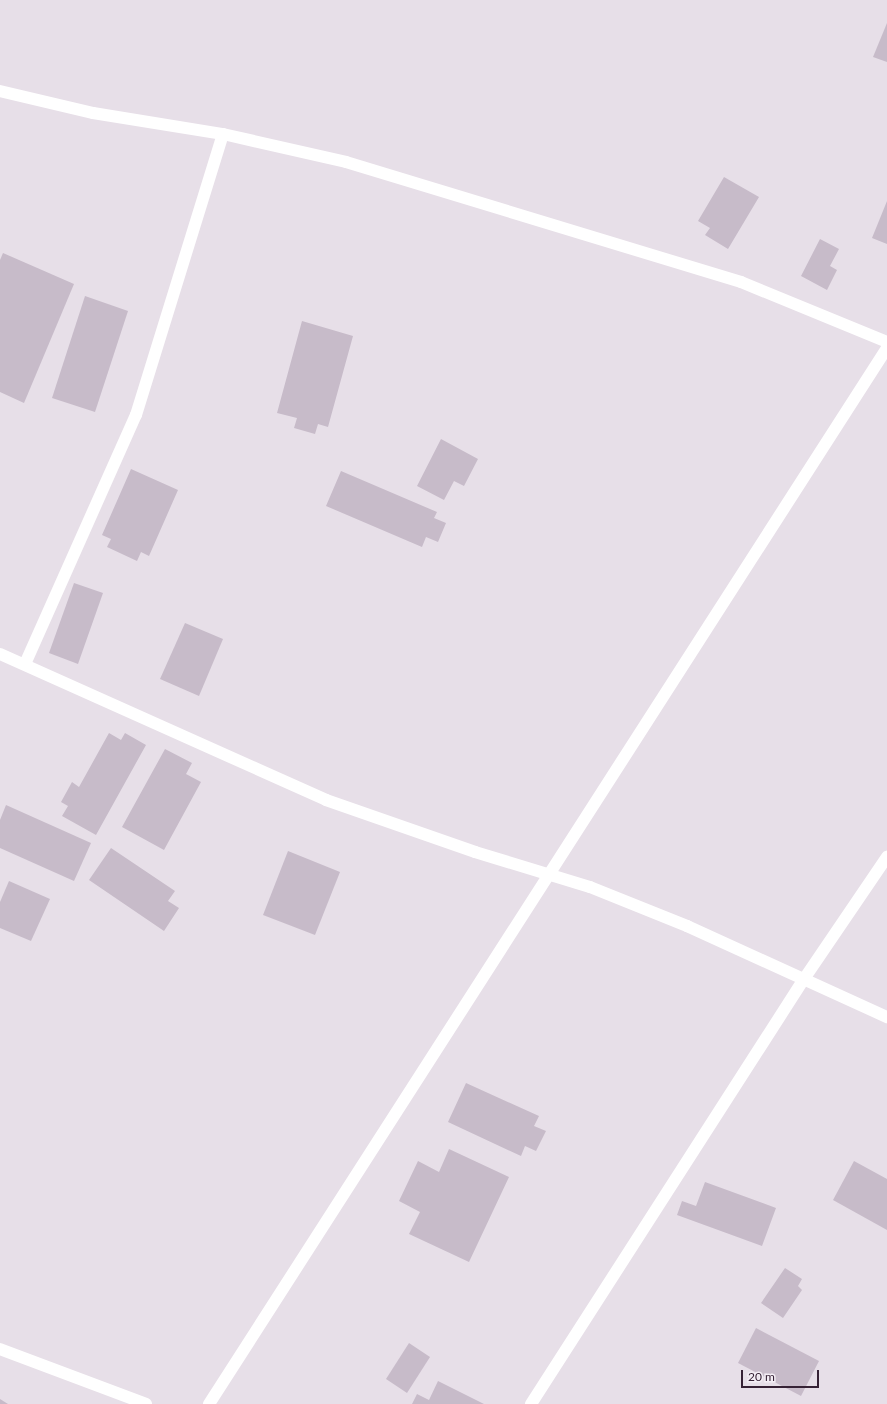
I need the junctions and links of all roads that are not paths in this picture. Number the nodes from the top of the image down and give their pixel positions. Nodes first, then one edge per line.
1 (0, 91) edge
2 (223, 134) junction
3 (887, 342) edge
4 (887, 348) edge
5 (0, 654) edge
6 (25, 664) junction
7 (887, 857) edge
8 (549, 874) junction
9 (804, 980) junction
10 (887, 1017) edge
11 (0, 1348) edge
12 (146, 1404) edge
13 (209, 1404) edge
14 (531, 1404) edge

1 - 2 street
2 - 3 street
2 - 6 street
4 - 8 street
5 - 6 street
6 - 8 street
7 - 9 street
8 - 9 street
8 - 13 street
9 - 10 street
9 - 14 street
11 - 12 street

